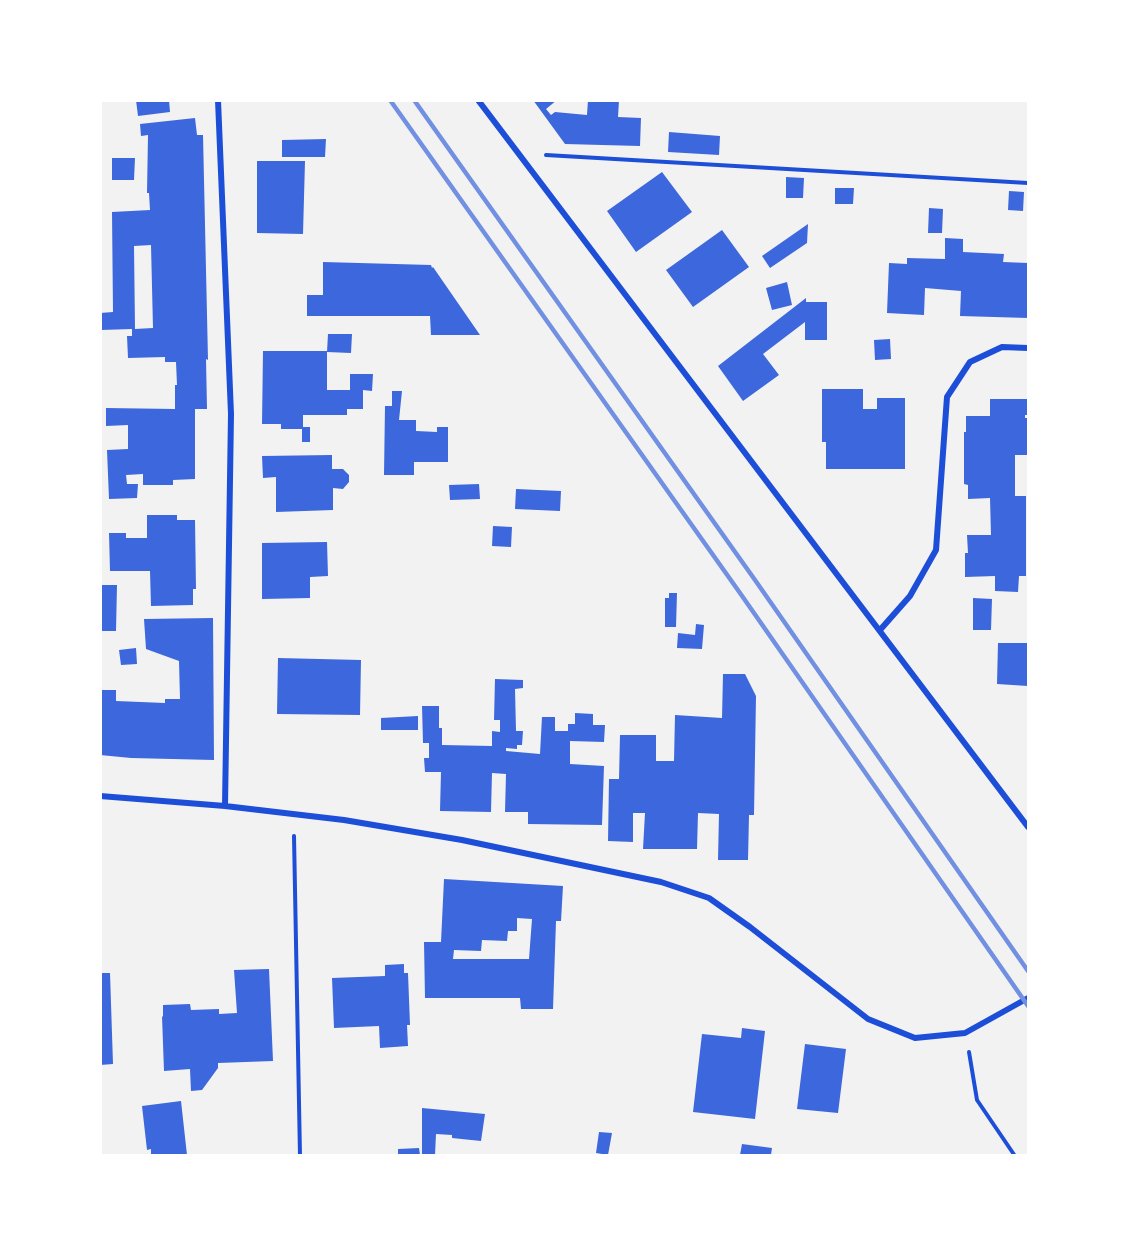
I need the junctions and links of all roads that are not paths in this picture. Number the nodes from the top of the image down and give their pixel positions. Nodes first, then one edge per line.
1 (218, 100) edge
2 (478, 100) edge
3 (1029, 348) edge
4 (880, 630) junction
5 (100, 796) edge
6 (225, 806) junction
7 (1029, 827) edge
8 (1029, 998) edge

1 - 6 street
2 - 4 street
3 - 4 street
4 - 7 street
5 - 6 street
6 - 8 street

